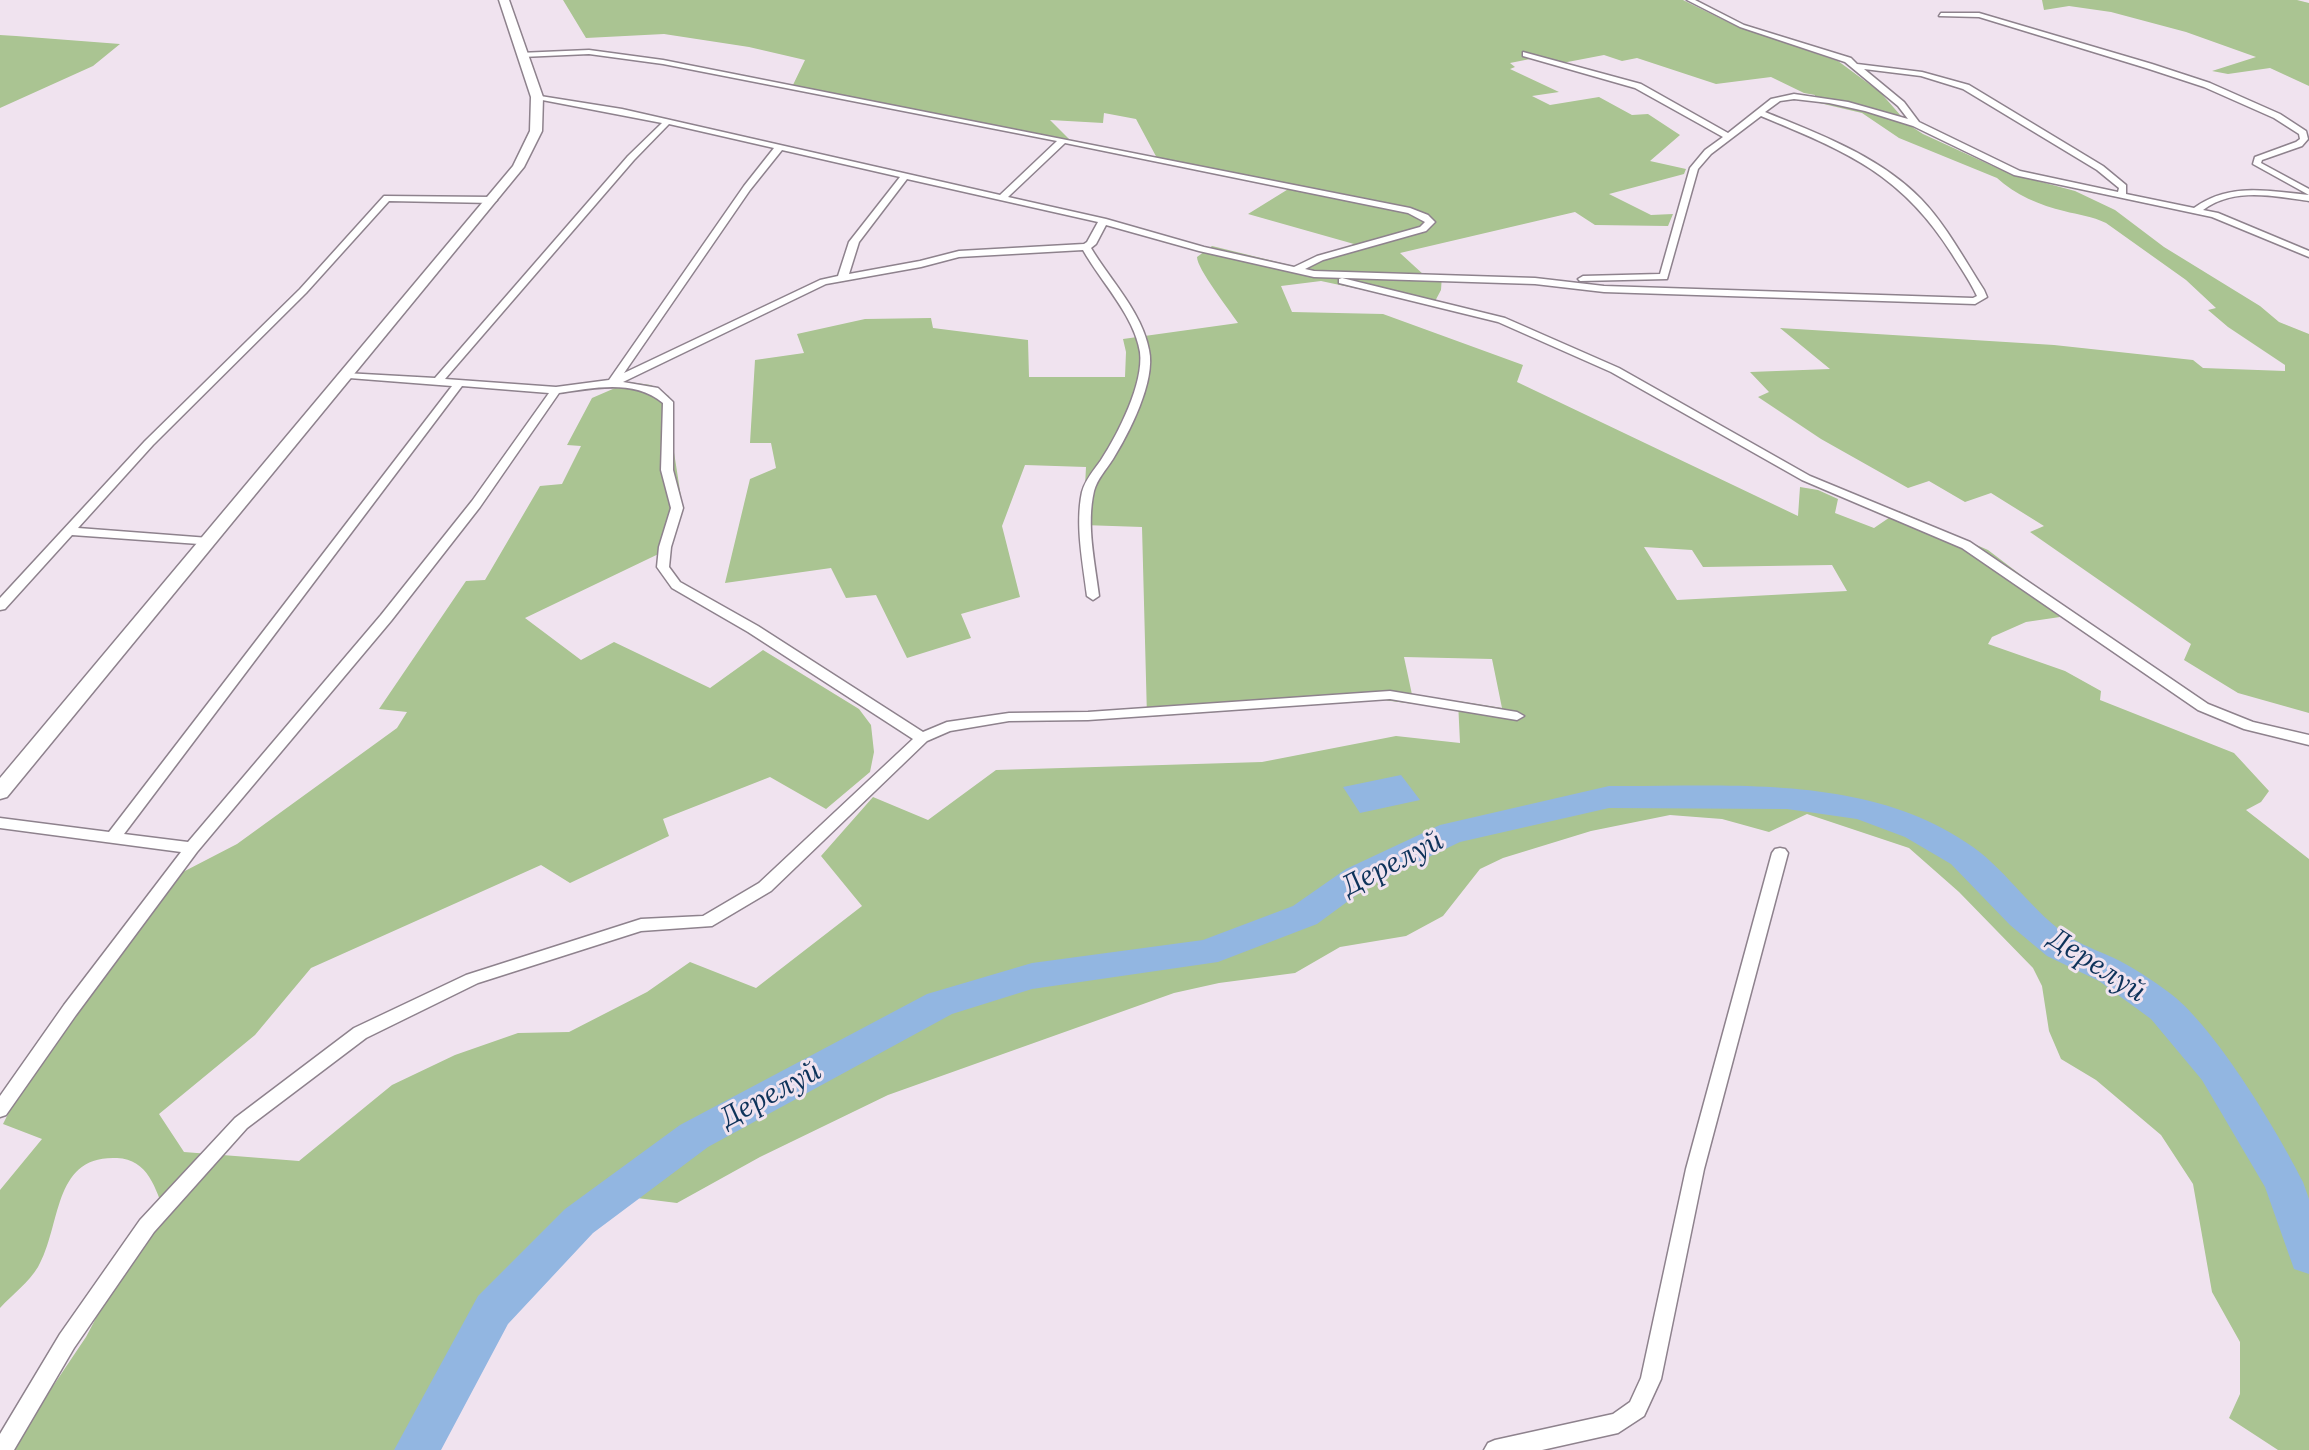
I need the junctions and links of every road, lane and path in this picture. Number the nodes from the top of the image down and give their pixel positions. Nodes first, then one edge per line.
1 (504, 0) edge
2 (1690, 0) edge
3 (1941, 15) dead end
4 (1526, 54) dead end
5 (522, 55) junction
6 (1855, 66) junction
7 (537, 97) junction
8 (1760, 113) junction
9 (666, 123) junction
10 (1916, 124) junction
11 (1729, 137) junction
12 (1063, 140) junction
13 (779, 148) junction
14 (904, 177) junction
15 (2122, 194) junction
16 (2309, 195) edge
17 (1002, 198) junction
18 (493, 200) junction
19 (2195, 211) junction
20 (1103, 221) junction
21 (1086, 247) junction
22 (2309, 254) edge
23 (1295, 270) junction
24 (1314, 274) junction
25 (843, 277) junction
26 (1535, 281) junction
27 (349, 375) junction
28 (437, 382) junction
29 (612, 383) junction
30 (458, 385) junction
31 (556, 390) junction
32 (70, 531) junction
33 (209, 542) junction
34 (1093, 596) dead end
35 (0, 606) edge
36 (1517, 716) dead end
37 (922, 738) junction
38 (2309, 740) edge
39 (0, 792) edge
40 (0, 823) edge
41 (113, 837) junction
42 (192, 848) junction
43 (1780, 853) dead end
44 (0, 1110) edge
45 (2, 1450) edge
46 (1495, 1450) edge

1 - 5 main road
2 - 6 street
3 - 16 street
4 - 11 street
5 - 7 main road
5 - 12 street
6 - 10 street
6 - 15 street
7 - 9 street
7 - 18 main road
8 - 10 street
8 - 11 street
8 - 26 street
9 - 13 street
9 - 28 street
10 - 15 street
11 - 26 street
12 - 17 street
12 - 23 street
13 - 14 street
13 - 29 street
14 - 17 street
14 - 25 street
15 - 19 street
16 - 19 street
17 - 20 street
18 - 27 main road
18 - 32 street
19 - 22 street
20 - 21 street
20 - 23 street
21 - 25 street
21 - 34 street
23 - 24 street
24 - 26 street
24 - 38 street
25 - 29 street
27 - 28 street
27 - 33 main road
28 - 30 street
29 - 31 street
29 - 37 street
30 - 31 street
30 - 41 street
31 - 42 street
32 - 33 street
32 - 35 street
33 - 39 main road
36 - 37 street
37 - 45 street
40 - 41 street
41 - 42 street
42 - 44 street
43 - 46 street

